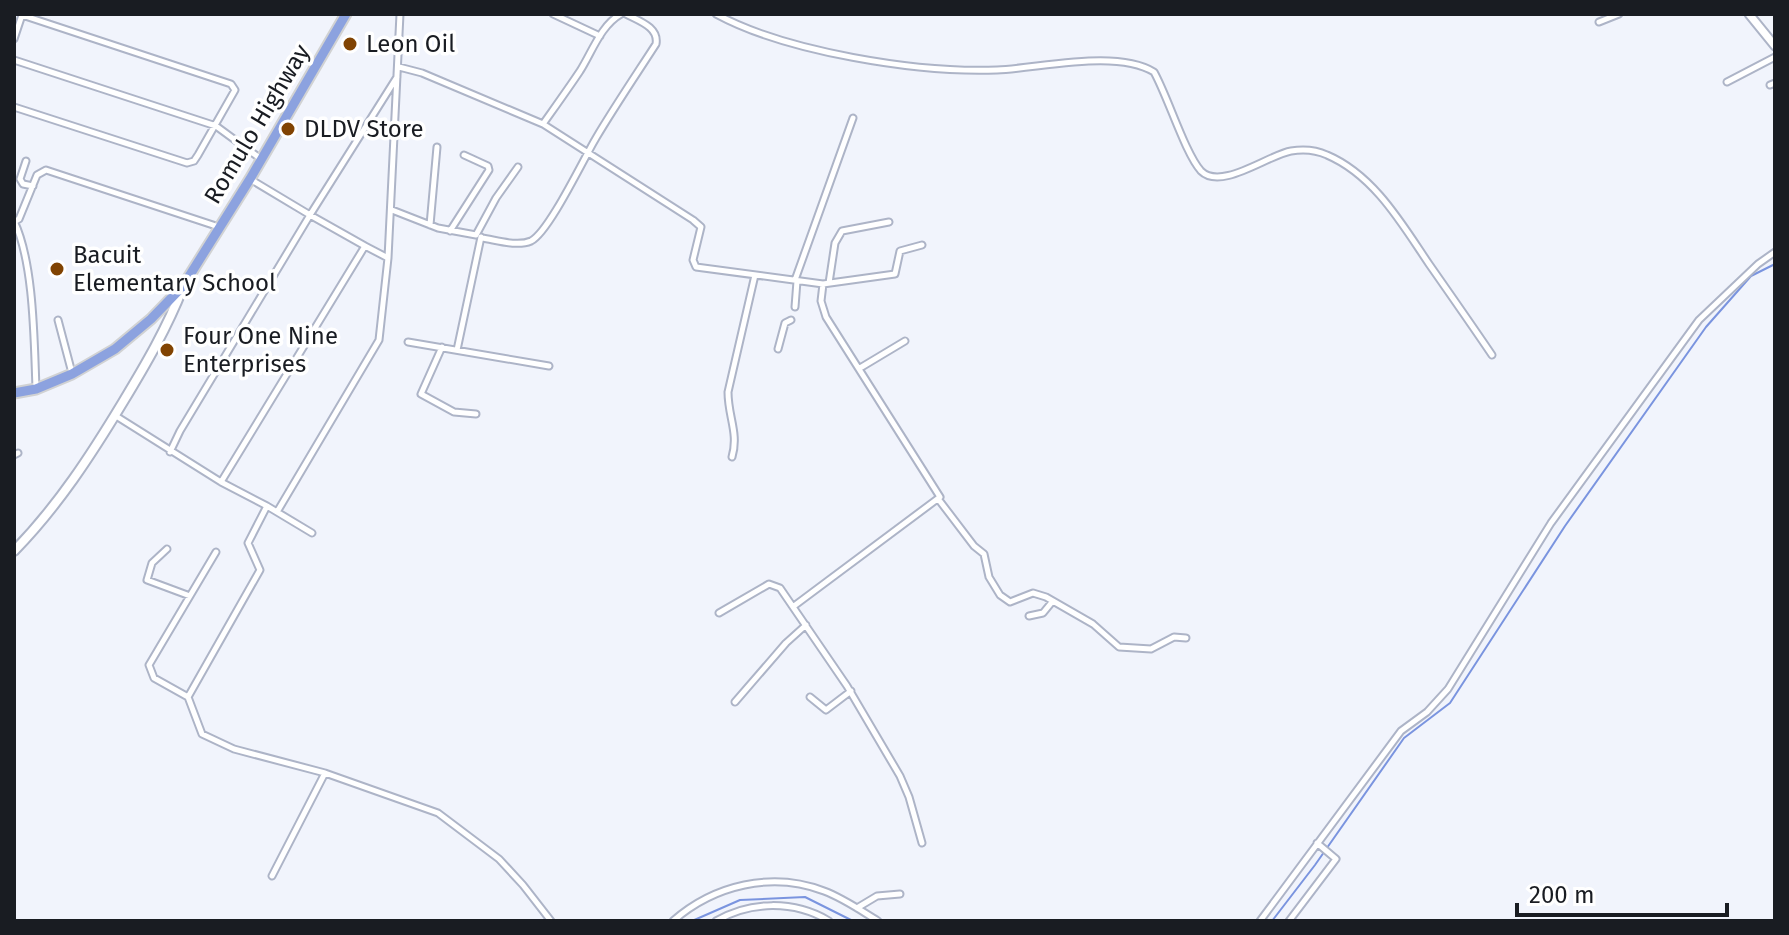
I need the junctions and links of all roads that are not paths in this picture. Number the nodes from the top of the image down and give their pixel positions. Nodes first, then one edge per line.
1 (346, 14) edge
2 (400, 14) edge
3 (553, 14) edge
4 (624, 14) edge
5 (716, 14) edge
6 (1619, 14) edge
7 (1749, 14) edge
8 (1599, 22) dead end
9 (600, 36) junction
10 (14, 39) edge
11 (1775, 46) edge
12 (1775, 57) edge
13 (14, 60) edge
14 (399, 67) junction
15 (398, 77) junction
16 (1727, 82) dead end
17 (14, 107) edge
18 (853, 118) dead end
19 (543, 124) junction
20 (216, 126) junction
21 (437, 147) dead end
22 (588, 152) junction
23 (464, 155) dead end
24 (261, 159) junction
25 (26, 161) dead end
26 (518, 167) dead end
27 (250, 179) junction
28 (33, 186) junction
29 (392, 210) junction
30 (310, 215) junction
31 (14, 222) edge
32 (889, 222) dead end
33 (430, 225) junction
34 (219, 227) junction
35 (450, 231) junction
36 (479, 236) junction
37 (922, 245) dead end
38 (365, 246) junction
39 (1775, 252) edge
40 (388, 258) junction
41 (755, 275) junction
42 (796, 281) junction
43 (826, 283) junction
44 (183, 286) junction
45 (795, 307) dead end
46 (58, 320) dead end
47 (791, 320) dead end
48 (905, 341) dead end
49 (408, 342) dead end
50 (442, 347) junction
51 (778, 349) dead end
52 (457, 350) junction
53 (1492, 355) dead end
54 (549, 366) dead end
55 (860, 368) junction
56 (72, 374) junction
57 (36, 389) junction
58 (14, 393) edge
59 (476, 414) dead end
60 (115, 415) junction
61 (170, 452) junction
62 (732, 457) dead end
63 (221, 482) junction
64 (939, 500) junction
65 (267, 506) junction
66 (277, 512) junction
67 (312, 533) dead end
68 (167, 549) dead end
69 (14, 551) edge
70 (216, 552) dead end
71 (190, 596) junction
72 (1052, 602) junction
73 (794, 606) junction
74 (719, 613) dead end
75 (1029, 616) dead end
76 (806, 625) junction
77 (1186, 638) dead end
78 (851, 691) junction
79 (188, 697) junction
80 (810, 697) dead end
81 (735, 702) dead end
82 (325, 773) junction
83 (922, 843) dead end
84 (1319, 844) junction
85 (272, 876) dead end
86 (900, 894) dead end
87 (857, 908) junction
88 (551, 921) edge
89 (673, 921) edge
90 (716, 921) edge
91 (829, 921) edge
92 (878, 921) edge
93 (1260, 921) edge
94 (1289, 921) edge

1 - 24 highway, Romulo Highway
2 - 14 street
3 - 9 street
4 - 9 street
4 - 22 street
5 - 53 street
6 - 8 street
7 - 11 street
9 - 19 street
10 - 20 street
12 - 16 street
13 - 20 street
14 - 15 street
14 - 19 street
15 - 29 street
15 - 30 street
17 - 20 street
18 - 42 street
19 - 22 street
20 - 24 street
21 - 33 street
22 - 36 street
22 - 41 street
23 - 35 street
24 - 27 highway, Romulo Highway
25 - 28 street
26 - 36 street
27 - 30 street
27 - 34 highway, Romulo Highway
28 - 31 street
28 - 34 street
29 - 33 street
29 - 40 street
30 - 38 street
30 - 61 street
31 - 57 street
32 - 43 street
33 - 35 street
34 - 44 highway, Romulo Highway
35 - 36 street
36 - 52 street
37 - 43 street
38 - 40 street
38 - 63 street
39 - 84 street
40 - 66 street
41 - 42 street
41 - 62 street
42 - 43 street
42 - 45 street
43 - 55 street
44 - 56 highway, Romulo Highway
44 - 60 main road
46 - 56 street
47 - 51 street
48 - 55 street
49 - 50 street
50 - 52 street
50 - 59 street
52 - 54 street
55 - 64 street
56 - 57 highway, Romulo Highway
57 - 58 highway, Romulo Highway
60 - 61 street
60 - 69 main road
61 - 63 street
63 - 65 street
64 - 72 street
64 - 73 street
65 - 66 street
65 - 79 street
66 - 67 street
68 - 71 street
70 - 71 street
71 - 79 street
72 - 75 street
72 - 77 street
73 - 74 street
73 - 76 street
76 - 78 street
76 - 81 street
78 - 80 street
78 - 83 street
79 - 82 street
82 - 85 street
82 - 88 street
84 - 93 street
84 - 94 street
86 - 87 street
87 - 89 street
87 - 92 street
90 - 91 street

